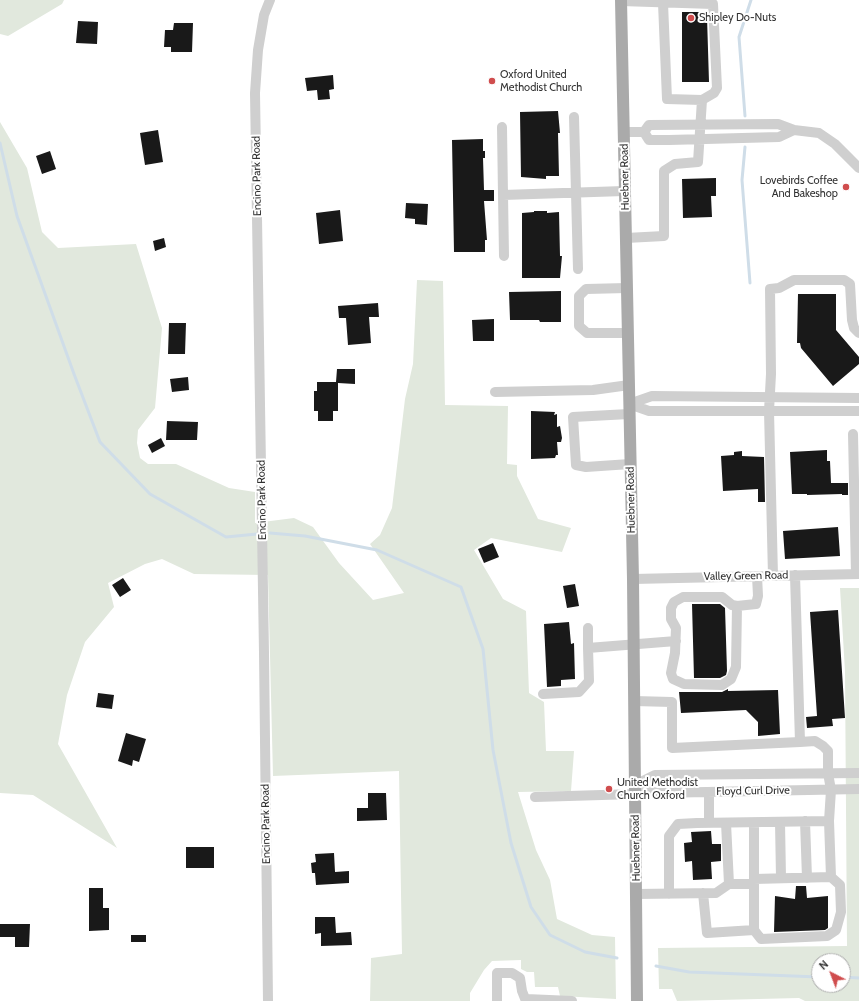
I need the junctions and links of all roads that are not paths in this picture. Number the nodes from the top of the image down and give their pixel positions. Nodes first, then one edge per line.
1 (270, 0) edge
2 (621, 1) edge
3 (663, 3) junction
4 (702, 100) junction
5 (574, 117) dead end
6 (700, 124) junction
7 (502, 127) dead end
8 (794, 130) junction
9 (624, 132) junction
10 (644, 132) junction
11 (700, 139) junction
12 (857, 163) edge
13 (624, 191) junction
14 (576, 193) junction
15 (503, 195) junction
16 (626, 238) junction
17 (504, 256) dead end
18 (578, 269) dead end
19 (627, 288) junction
20 (628, 333) junction
21 (859, 333) edge
22 (629, 385) junction
23 (495, 392) dead end
24 (770, 397) junction
25 (859, 398) edge
26 (629, 409) junction
27 (769, 411) junction
28 (859, 411) edge
29 (853, 434) dead end
30 (630, 464) junction
31 (858, 574) edge
32 (795, 575) junction
33 (757, 576) junction
34 (773, 576) junction
35 (633, 579) junction
36 (737, 606) junction
37 (588, 628) dead end
38 (676, 641) junction
39 (633, 645) junction
40 (588, 648) junction
41 (542, 694) dead end
42 (634, 701) junction
43 (800, 742) junction
44 (828, 773) junction
45 (859, 773) edge
46 (859, 789) edge
47 (635, 790) junction
48 (831, 790) junction
49 (709, 792) junction
50 (535, 797) dead end
51 (805, 821) junction
52 (829, 821) junction
53 (754, 822) junction
54 (780, 822) junction
55 (709, 823) junction
56 (726, 823) junction
57 (831, 877) junction
58 (781, 878) junction
59 (807, 878) junction
60 (754, 881) junction
61 (729, 884) junction
62 (703, 893) junction
63 (636, 894) junction
64 (669, 894) junction
65 (754, 930) junction
66 (526, 1000) edge
67 (268, 1001) edge
68 (497, 1001) edge
69 (572, 1001) edge
70 (637, 1001) edge

1 - 67 street, Encino Park Road
2 - 3 street
2 - 9 main road, Huebner Road
3 - 4 street
3 - 4 street
4 - 6 street
5 - 14 street
6 - 8 street
6 - 10 street
6 - 11 street
7 - 15 street
8 - 11 street
8 - 12 street
9 - 10 street
9 - 13 main road, Huebner Road
10 - 11 street
11 - 16 street
13 - 14 street
13 - 16 main road, Huebner Road
14 - 15 street
14 - 18 street
15 - 17 street
16 - 19 main road, Huebner Road
19 - 20 main road, Huebner Road
19 - 20 street
20 - 22 main road, Huebner Road
21 - 24 street
22 - 23 street
22 - 26 main road, Huebner Road
24 - 25 street
24 - 26 street
24 - 27 street
26 - 27 street
26 - 30 main road, Huebner Road
26 - 30 street
27 - 28 street
27 - 34 street
29 - 31 street
30 - 35 main road, Huebner Road
31 - 32 street, Valley Green Road
32 - 34 street, Valley Green Road
32 - 43 street
33 - 34 street, Valley Green Road
33 - 35 street, Valley Green Road
33 - 36 street
35 - 39 main road, Huebner Road
36 - 38 street
36 - 38 street
37 - 40 street
38 - 39 street
39 - 40 street
39 - 42 main road, Huebner Road
40 - 41 street
42 - 43 street
42 - 47 main road, Huebner Road
43 - 44 street
44 - 45 street, Floyd Curl Drive
44 - 47 street, Floyd Curl Drive
44 - 48 street
46 - 48 street, Floyd Curl Drive
47 - 49 street, Floyd Curl Drive
47 - 50 street
47 - 63 main road, Huebner Road
48 - 49 street, Floyd Curl Drive
48 - 52 street
49 - 55 street
51 - 52 street
51 - 54 street
51 - 59 street
52 - 57 street
53 - 54 street
53 - 56 street
53 - 60 street
54 - 58 street
55 - 56 street
55 - 64 street
56 - 61 street
57 - 59 street
57 - 65 street
58 - 59 street
58 - 60 street
60 - 61 street
60 - 65 street
61 - 62 street
62 - 64 street
62 - 65 street
63 - 64 street
63 - 70 main road, Huebner Road
66 - 68 street
66 - 69 street

